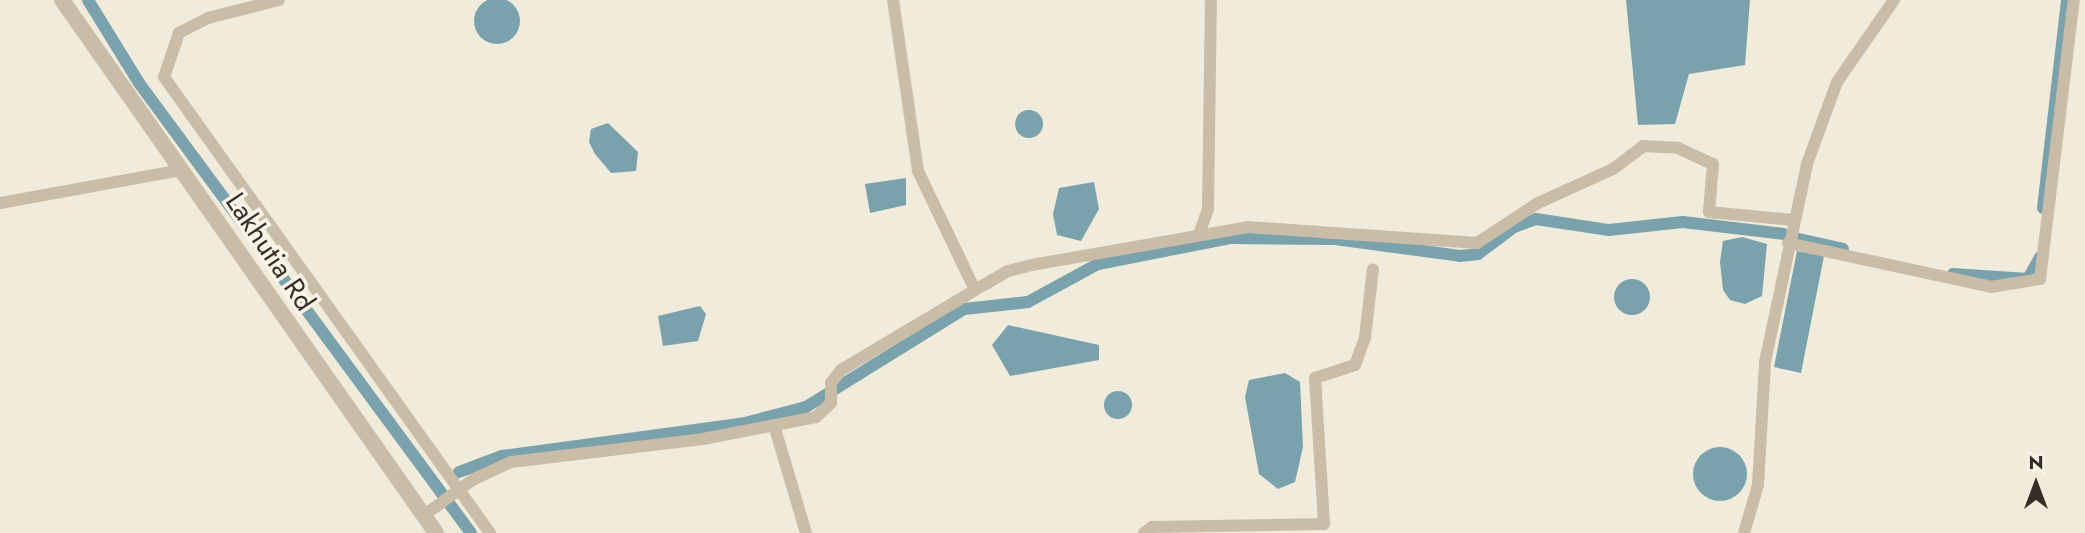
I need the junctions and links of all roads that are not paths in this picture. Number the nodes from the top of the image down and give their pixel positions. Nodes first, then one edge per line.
1 (62, 0) edge
2 (279, 0) edge
3 (893, 0) edge
4 (1212, 0) edge
5 (1894, 0) edge
6 (2074, 0) edge
7 (182, 170) junction
8 (0, 203) edge
9 (1794, 220) junction
10 (1199, 234) junction
11 (1788, 243) junction
12 (1373, 269) dead end
13 (975, 290) junction
14 (774, 425) junction
15 (462, 489) junction
16 (423, 516) junction
17 (1258, 529) edge
18 (436, 533) edge
19 (491, 533) edge
20 (806, 533) edge
21 (1144, 533) edge
22 (1744, 533) edge

1 - 7 street, Lakhutia Rd
2 - 15 street
3 - 13 street
4 - 10 street
5 - 9 street
6 - 11 street
7 - 8 street
7 - 16 street, Lakhutia Rd
9 - 10 street
9 - 11 street
10 - 13 street
11 - 22 street
12 - 17 street
13 - 14 street
14 - 15 street
14 - 20 street
15 - 16 street
15 - 19 street
16 - 18 street, Lakhutia Rd
17 - 21 street

